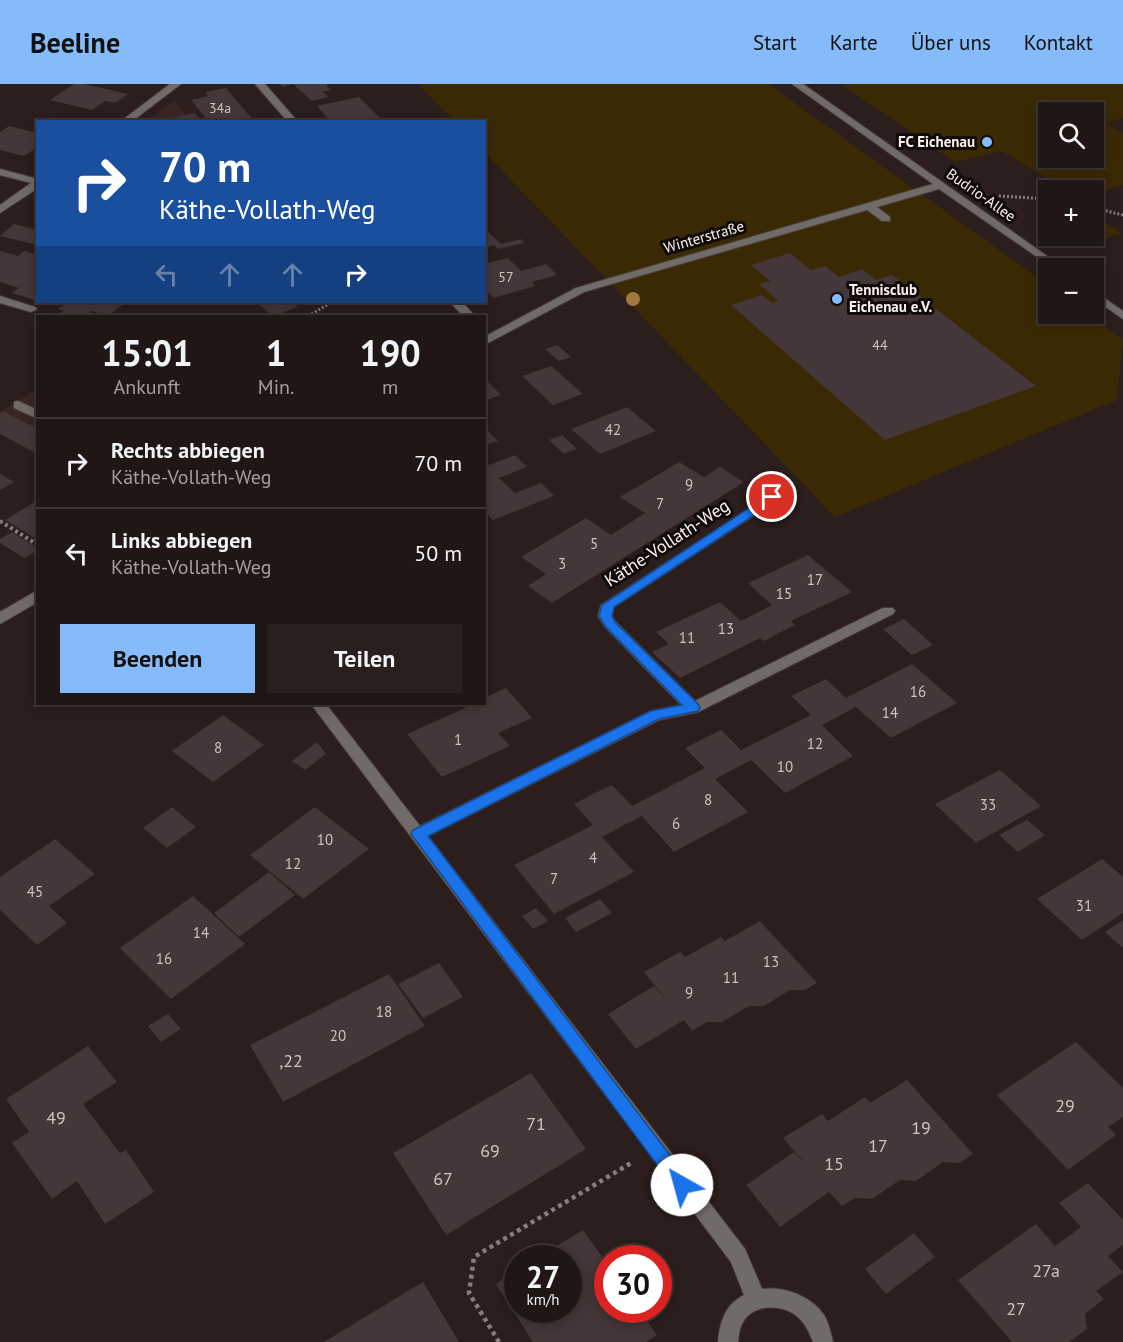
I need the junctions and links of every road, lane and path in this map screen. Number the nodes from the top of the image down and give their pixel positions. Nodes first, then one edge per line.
1 (176, 84) edge
2 (260, 84) edge
3 (797, 84) edge
4 (127, 120) edge
5 (292, 120) edge
6 (0, 172) edge
7 (36, 181) edge
8 (36, 183) edge
9 (941, 185) junction
10 (1038, 197) edge
11 (966, 203) junction
12 (869, 206) junction
13 (0, 210) edge
14 (1104, 210) edge
15 (1123, 215) edge
16 (886, 219) dead end
17 (1045, 258) edge
18 (0, 298) edge
19 (1104, 302) edge
20 (330, 303) edge
21 (457, 303) edge
22 (31, 309) dead end
23 (310, 315) edge
24 (469, 315) edge
25 (1123, 316) edge
26 (486, 338) edge
27 (18, 405) dead end
28 (36, 415) edge
29 (772, 497) dead end
30 (0, 521) edge
31 (36, 544) edge
32 (36, 597) edge
33 (888, 611) dead end
34 (0, 619) edge
35 (319, 705) edge
36 (693, 708) junction
37 (418, 834) junction
38 (654, 1149) junction
39 (756, 1299) junction
40 (498, 1342) edge
41 (728, 1342) edge
42 (822, 1342) edge

1 - 4 street
2 - 5 street
3 - 9 street, Budrio-Allee
6 - 7 street
8 - 13 street
9 - 11 street, Budrio-Allee
9 - 12 street, Winterstraße
10 - 11 path
11 - 17 street, Budrio-Allee
12 - 16 street
12 - 26 street, Winterstraße
14 - 15 path
18 - 22 street
19 - 25 street
20 - 23 path
21 - 24 street
27 - 28 street
29 - 36 street, Käthe-Vollath-Weg
30 - 31 path
32 - 34 street
33 - 36 street
35 - 37 street
36 - 37 street
37 - 38 street
38 - 39 street
38 - 40 path
39 - 41 street
39 - 42 street

